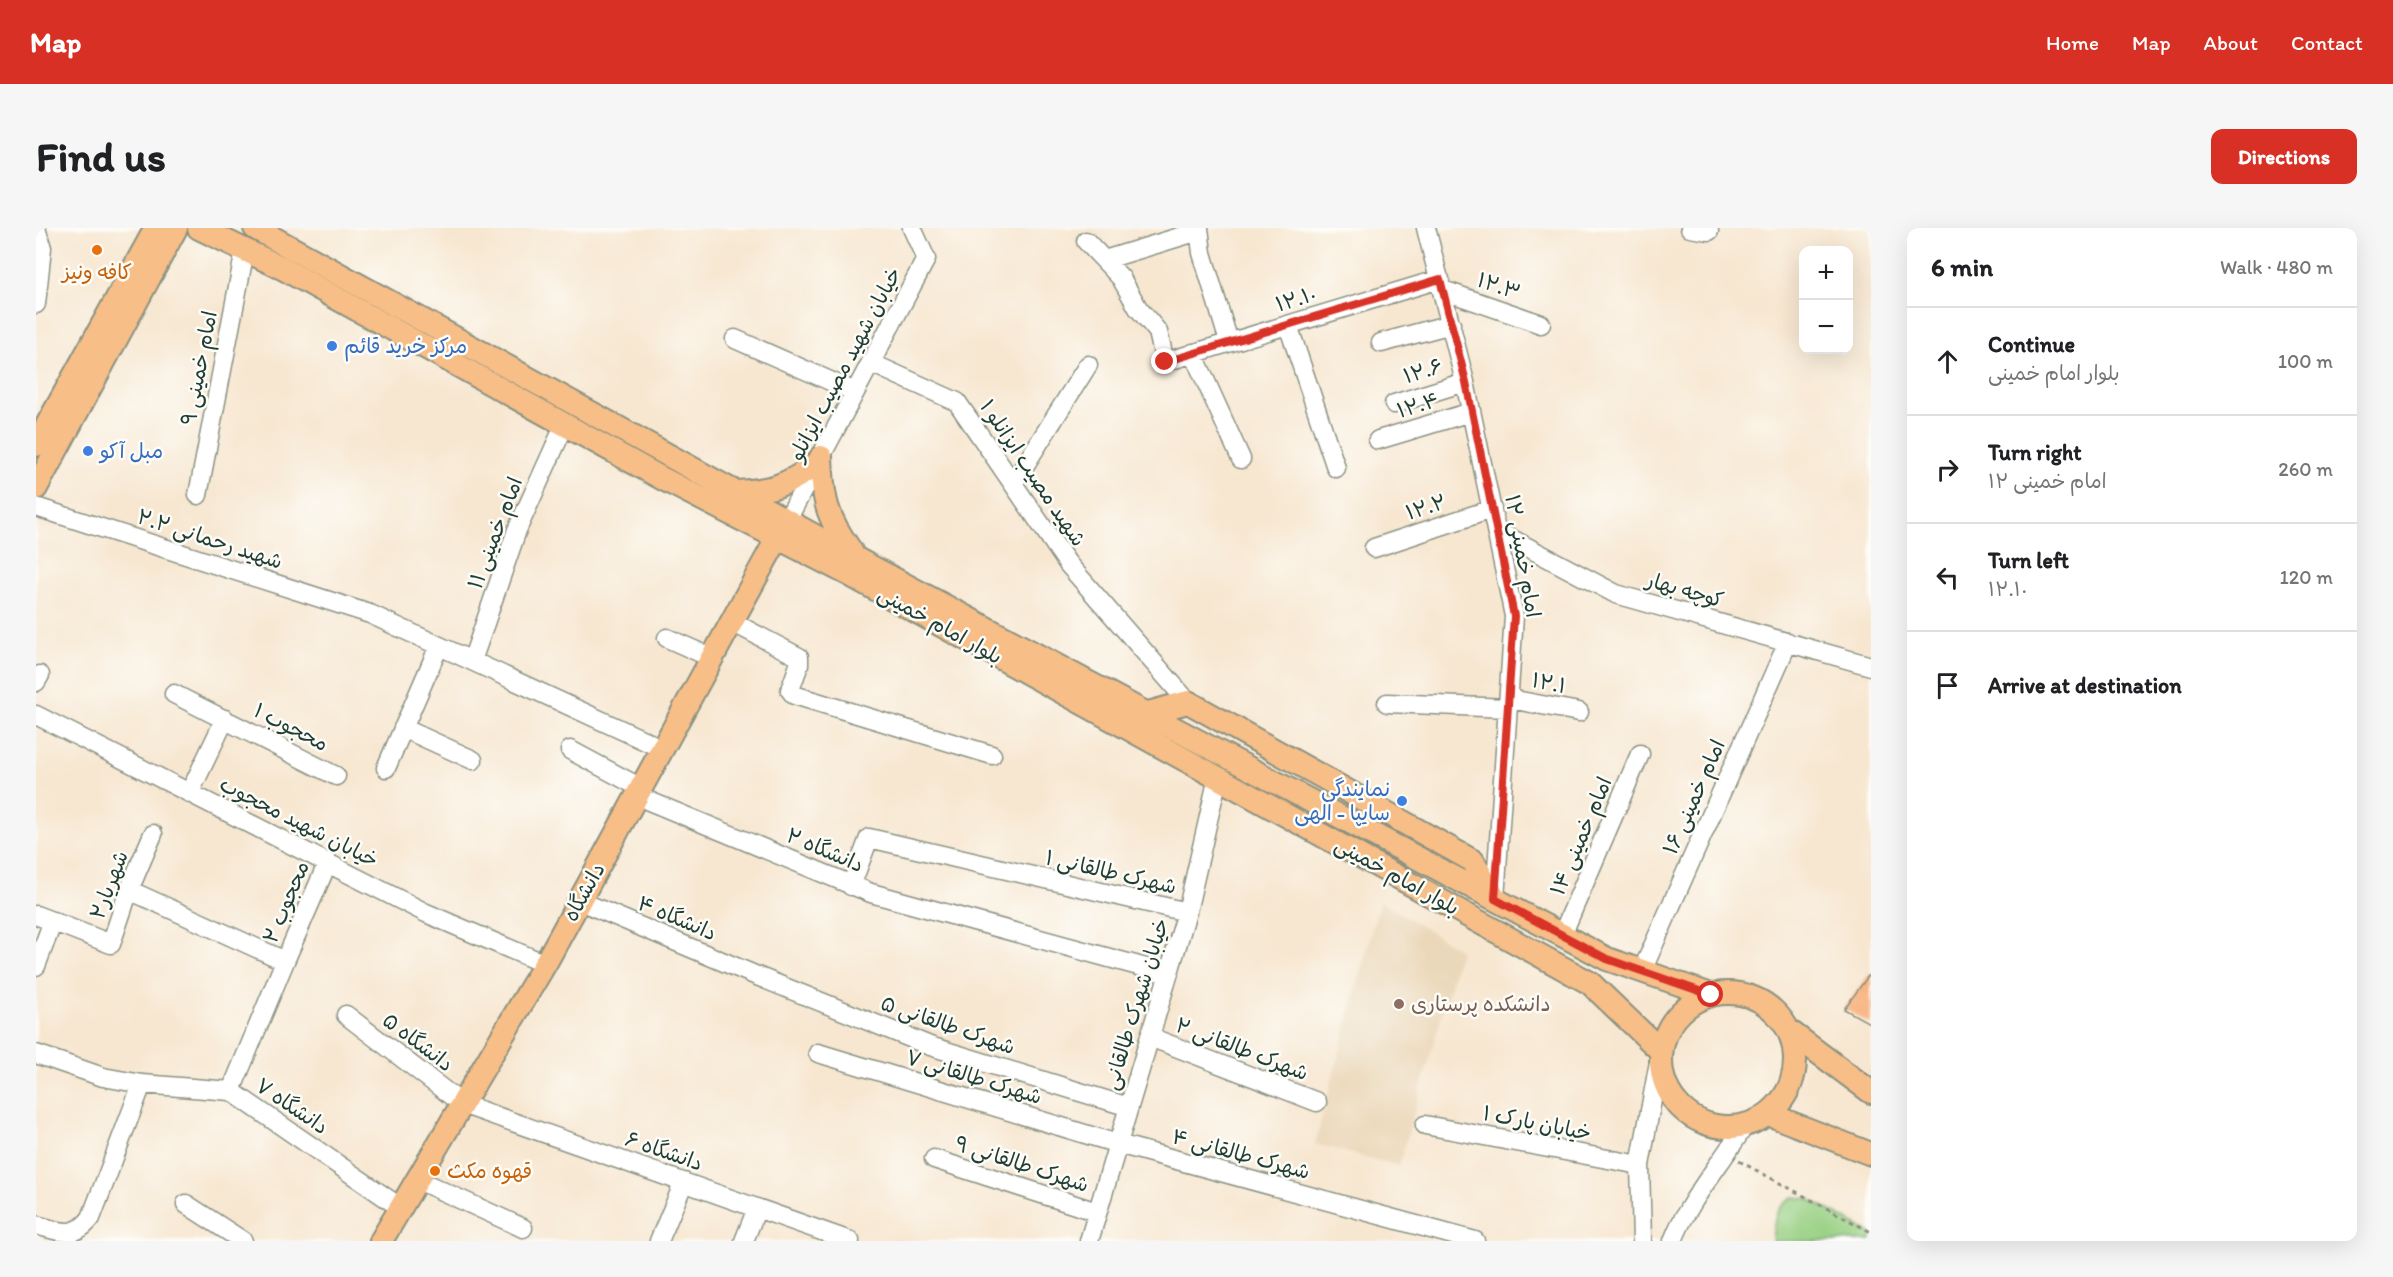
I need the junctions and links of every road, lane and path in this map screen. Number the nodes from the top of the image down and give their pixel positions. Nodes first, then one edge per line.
1 (36, 228) edge
2 (156, 228) edge
3 (176, 228) edge
4 (199, 228) edge
5 (255, 228) edge
6 (912, 228) edge
7 (1426, 228) edge
8 (1690, 228) edge
9 (1199, 229) edge
10 (1709, 231) dead end
11 (1086, 241) dead end
12 (245, 250) junction
13 (1104, 260) junction
14 (1441, 285) junction
15 (36, 304) edge
16 (1451, 324) junction
17 (1541, 324) dead end
18 (1288, 325) junction
19 (735, 339) dead end
20 (1229, 342) junction
21 (1381, 344) dead end
22 (1193, 353) junction
23 (871, 363) junction
24 (1088, 365) dead end
25 (1466, 382) junction
26 (855, 392) junction
27 (1394, 404) dead end
28 (1471, 412) junction
29 (565, 424) junction
30 (1378, 440) dead end
31 (36, 445) edge
32 (1241, 459) dead end
33 (818, 461) junction
34 (1336, 468) dead end
35 (1013, 484) junction
36 (36, 488) edge
37 (736, 492) junction
38 (198, 495) dead end
39 (36, 507) edge
40 (1492, 509) junction
41 (782, 529) junction
42 (1497, 531) junction
43 (1374, 548) dead end
44 (855, 557) junction
45 (732, 622) junction
46 (667, 638) dead end
47 (1788, 642) junction
48 (439, 646) junction
49 (712, 658) junction
50 (472, 661) junction
51 (1871, 666) edge
52 (174, 694) dead end
53 (1188, 702) junction
54 (1387, 703) dead end
55 (1509, 703) junction
56 (1579, 712) dead end
57 (1148, 713) junction
58 (36, 715) edge
59 (225, 719) junction
60 (403, 729) junction
61 (1257, 741) junction
62 (663, 749) junction
63 (570, 750) dead end
64 (1640, 754) dead end
65 (992, 755) dead end
66 (473, 760) dead end
67 (1236, 760) junction
68 (386, 768) dead end
69 (336, 776) dead end
70 (1218, 777) junction
71 (190, 792) junction
72 (639, 792) junction
73 (153, 834) dead end
74 (328, 862) junction
75 (851, 886) junction
76 (129, 890) junction
77 (1495, 899) junction
78 (580, 901) junction
79 (1187, 912) junction
80 (45, 918) edge
81 (1562, 935) junction
82 (285, 961) junction
83 (545, 964) junction
84 (36, 966) edge
85 (1642, 971) junction
86 (1168, 974) junction
87 (757, 976) joint
88 (1711, 995) junction
89 (346, 1015) dead end
90 (1788, 1030) junction
91 (1150, 1036) junction
92 (1661, 1051) junction
93 (818, 1053) dead end
94 (36, 1054) edge
95 (1866, 1083) edge
96 (142, 1084) junction
97 (231, 1091) junction
98 (1317, 1102) dead end
99 (462, 1104) junction
100 (1129, 1107) junction
101 (1768, 1114) junction
102 (1425, 1125) dead end
103 (1744, 1126) junction
104 (1118, 1144) junction
105 (1871, 1154) edge
106 (1727, 1155) junction
107 (934, 1159) dead end
108 (1640, 1165) junction
109 (418, 1180) junction
110 (684, 1182) junction
111 (186, 1204) dead end
112 (401, 1208) junction
113 (757, 1208) junction
114 (1097, 1212) junction
115 (36, 1225) edge
116 (523, 1228) dead end
117 (1871, 1232) edge
118 (243, 1241) edge
119 (381, 1241) edge
120 (659, 1241) edge
121 (744, 1241) edge
122 (850, 1241) edge
123 (1089, 1241) edge
124 (1475, 1241) edge
125 (1642, 1241) edge
126 (1673, 1241) edge

1 - 15 street
2 - 31 main road
3 - 36 main road
4 - 12 main road, بلوار امام خمینی
5 - 37 main road, بلوار امام خمینی
6 - 23 street, خیابان شهید مصیب ایزانلو
7 - 14 street, امام خمینی ۱۲
8 - 10 street
9 - 13 street
9 - 20 street
11 - 13 street
12 - 29 main road, بلوار امام خمینی
12 - 38 street, امام خمینی ۹
13 - 22 street, ۱۲.۱۰
14 - 16 street, امام خمینی ۱۲
14 - 17 street, ۱۲.۳
14 - 18 street, ۱۲.۱۰
16 - 21 street
16 - 25 street, امام خمینی ۱۲
18 - 20 street, ۱۲.۱۰
18 - 34 street
19 - 26 street
20 - 22 street, ۱۲.۱۰
22 - 32 street
23 - 26 street, خیابان شهید مصیب ایزانلو
23 - 35 street, شهید مصیب ایزانلو ۱
24 - 35 street
25 - 27 street, ۱۲.۶
25 - 28 street, امام خمینی ۱۲
26 - 33 street, خیابان شهید مصیب ایزانلو
28 - 30 street, ۱۲.۴
28 - 40 street, امام خمینی ۱۲
29 - 41 main road, بلوار امام خمینی
29 - 50 street, امام خمینی ۱۱
33 - 37 main road
33 - 41 street, خیابان شهید مصیب ایزانلو
33 - 44 main road
35 - 53 street, شهید مصیب ایزانلو ۱
37 - 41 main road, بلوار امام خمینی
39 - 48 street, شهید رحمانی ۲.۲
40 - 42 street, امام خمینی ۱۲
40 - 43 street, ۱۲.۲
41 - 44 main road, بلوار امام خمینی
41 - 45 main road, دانشگاه
41 - 70 main road, بلوار امام خمینی
42 - 47 street, کوچه بهار
42 - 55 street, امام خمینی ۱۲
44 - 57 main road, بلوار امام خمینی
45 - 49 main road, دانشگاه
45 - 65 street
46 - 49 street
47 - 51 street, کوچه بهار
47 - 85 street, امام خمینی ۱۶
48 - 50 street, شهید رحمانی ۲.۲
48 - 60 street
49 - 62 main road, دانشگاه
50 - 62 street, شهید رحمانی ۲.۲
52 - 59 street, محجوب ۱
53 - 57 main road
53 - 61 main road
54 - 55 street, ۱۲.۱
55 - 56 street, ۱۲.۱
55 - 77 street, امام خمینی ۱۲
57 - 67 main road, بلوار امام خمینی
58 - 71 street, خیابان شهید محجوب
59 - 69 street, محجوب ۱
59 - 71 street, محجوب ۱
60 - 66 street
60 - 68 street
61 - 67 main road
61 - 77 main road
62 - 72 main road, دانشگاه
63 - 72 street, دانشگاه ۲
64 - 81 street, امام خمینی ۱۴
67 - 70 main road
67 - 77 main road, بلوار امام خمینی
70 - 79 street, خیابان شهرک طالقانی
70 - 92 main road, بلوار امام خمینی
71 - 74 street, خیابان شهید محجوب
72 - 75 street, دانشگاه ۲
72 - 78 main road, دانشگاه
73 - 76 street, شهریار۲
74 - 82 street, محجوب ۲
74 - 83 street, خیابان شهید محجوب
75 - 79 street, شهرک طالقانی ۱
75 - 86 street, دانشگاه ۲
76 - 80 street, شهریار۲
76 - 82 street
77 - 81 main road, بلوار امام خمینی
78 - 83 main road, دانشگاه
78 - 87 street, دانشگاه ۴
79 - 86 street, خیابان شهرک طالقانی
80 - 84 street
81 - 85 main road, بلوار امام خمینی
82 - 97 street, محجوب ۲
83 - 99 main road, دانشگاه
85 - 88 main road, بلوار امام خمینی
86 - 91 street, خیابان شهرک طالقانی
87 - 100 street, شهرک طالقانی ۵
88 - 90 main road
88 - 92 main road
89 - 99 street, دانشگاه ۵
90 - 95 main road
90 - 101 main road
91 - 98 street, شهرک طالقانی ۲
91 - 100 street, خیابان شهرک طالقانی
92 - 103 main road
92 - 108 street
93 - 104 street, شهرک طالقانی ۷
94 - 96 street, دانشگاه ۷
96 - 97 street, دانشگاه ۷
96 - 115 street
97 - 112 street, دانشگاه ۷
99 - 109 main road, دانشگاه
99 - 110 street, دانشگاه ۶
100 - 104 street, خیابان شهرک طالقانی
101 - 103 main road
101 - 105 main road
102 - 108 street, خیابان پارک ۱
103 - 106 street
104 - 114 street, خیابان شهرک طالقانی
104 - 124 street, شهرک طالقانی ۴
106 - 117 path
106 - 126 street
107 - 114 street, شهرک طالقانی ۹
108 - 125 street
109 - 112 main road, دانشگاه
109 - 116 street
110 - 113 street, دانشگاه ۶
110 - 120 street
111 - 118 street
112 - 119 main road, دانشگاه
113 - 121 street
113 - 122 street, دانشگاه ۶
114 - 123 street, خیابان شهرک طالقانی

